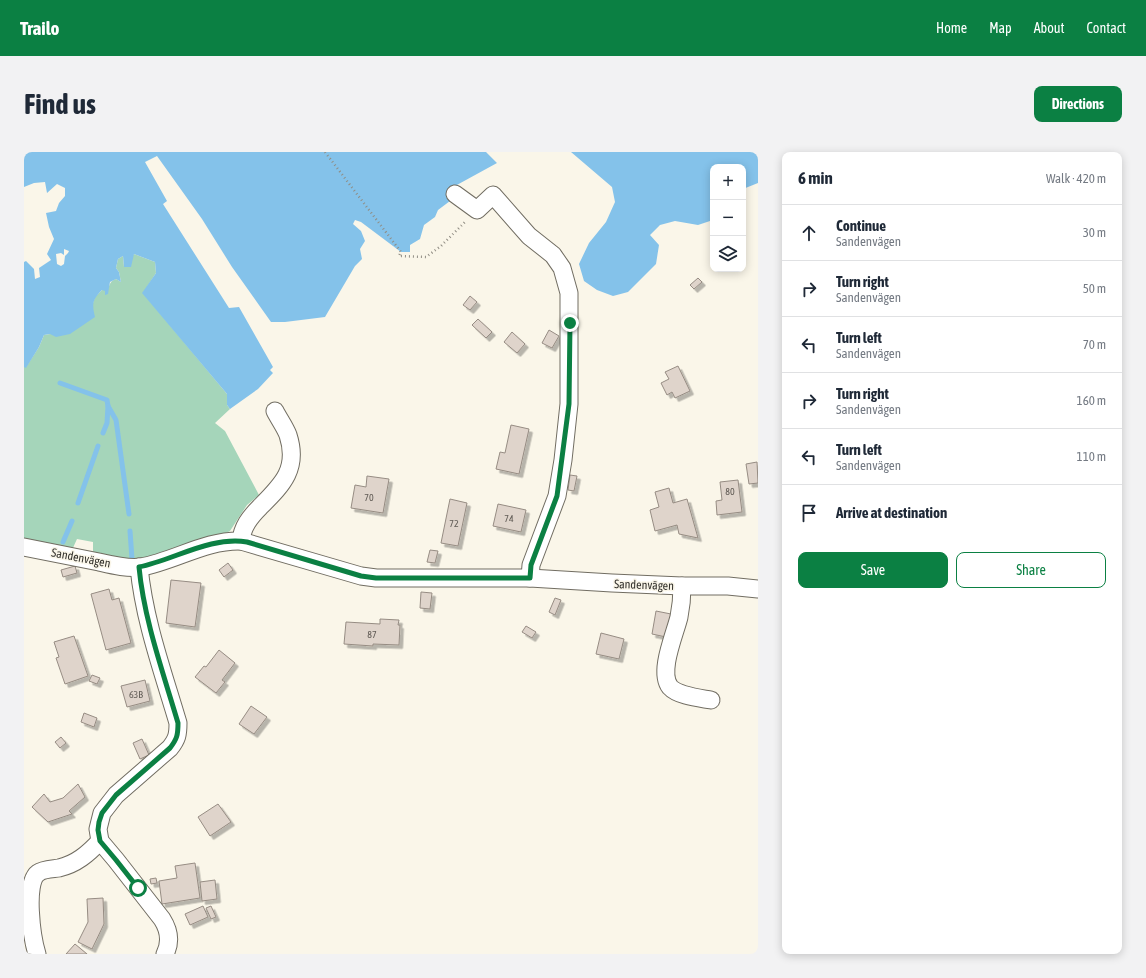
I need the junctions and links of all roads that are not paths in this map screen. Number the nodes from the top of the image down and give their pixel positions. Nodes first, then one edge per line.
1 (455, 194) dead end
2 (275, 411) dead end
3 (241, 541) junction
4 (24, 546) edge
5 (139, 567) junction
6 (530, 578) junction
7 (682, 586) junction
8 (758, 589) edge
9 (711, 700) dead end
10 (100, 841) junction
11 (37, 954) edge
12 (165, 954) edge

1 - 6 street
2 - 3 street
3 - 5 street, Sandenvägen
3 - 6 street, Sandenvägen
4 - 5 street, Sandenvägen
5 - 10 street
6 - 7 street, Sandenvägen
7 - 8 street, Sandenvägen
7 - 9 street
10 - 11 street
10 - 12 street

